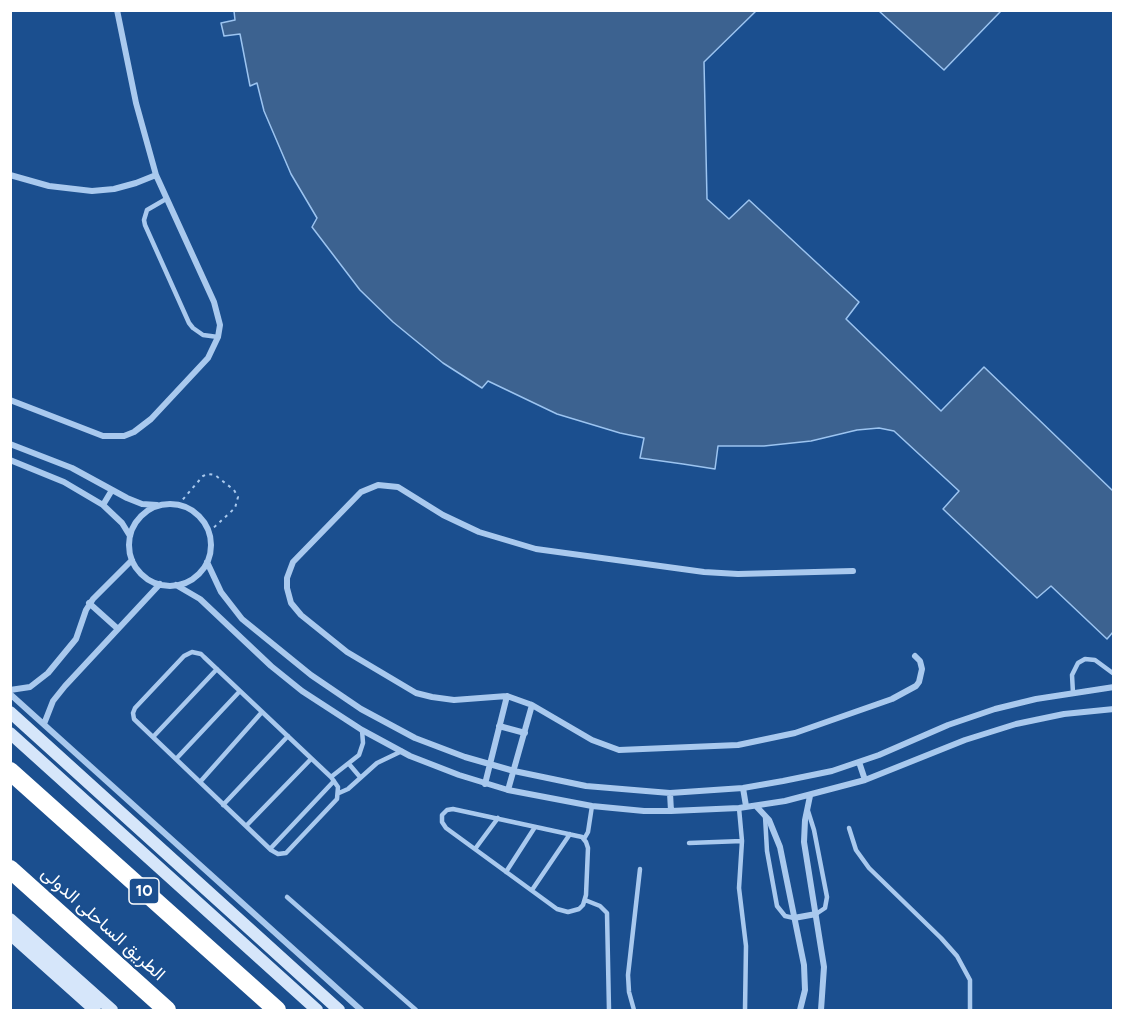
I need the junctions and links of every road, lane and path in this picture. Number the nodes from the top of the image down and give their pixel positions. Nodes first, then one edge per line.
1 (117, 10) edge
2 (10, 175) edge
3 (156, 175) junction
4 (166, 200) junction
5 (219, 337) junction
6 (10, 400) edge
7 (10, 444) edge
8 (10, 460) edge
9 (112, 490) junction
10 (103, 505) junction
11 (158, 505) junction
12 (178, 505) junction
13 (209, 532) junction
14 (130, 536) junction
15 (132, 560) junction
16 (207, 562) junction
17 (853, 571) dead end
18 (160, 584) junction
19 (176, 585) junction
20 (89, 603) junction
21 (118, 629) junction
22 (915, 656) dead end
23 (217, 669) junction
24 (1113, 674) edge
25 (1113, 687) edge
26 (240, 691) junction
27 (10, 692) edge
28 (1074, 693) junction
29 (507, 696) junction
30 (532, 705) junction
31 (1113, 710) edge
32 (10, 712) edge
33 (262, 712) junction
34 (44, 724) junction
35 (500, 726) junction
36 (362, 730) junction
37 (10, 733) edge
38 (525, 733) junction
39 (288, 736) junction
40 (153, 737) junction
41 (402, 751) junction
42 (176, 759) junction
43 (311, 759) junction
44 (859, 762) junction
45 (349, 764) junction
46 (491, 765) junction
47 (10, 771) edge
48 (514, 771) junction
49 (360, 777) junction
50 (333, 779) junction
51 (865, 780) junction
52 (200, 782) junction
53 (485, 784) junction
54 (743, 788) junction
55 (508, 790) junction
56 (339, 793) junction
57 (670, 793) junction
58 (810, 796) junction
59 (223, 805) junction
60 (592, 806) junction
61 (756, 806) junction
62 (742, 807) junction
63 (807, 809) junction
64 (671, 811) junction
65 (765, 816) junction
66 (498, 818) junction
67 (246, 826) junction
68 (535, 826) junction
69 (849, 828) dead end
70 (570, 834) junction
71 (584, 839) junction
72 (742, 841) junction
73 (689, 843) dead end
74 (270, 849) junction
75 (476, 849) junction
76 (10, 869) edge
77 (640, 869) dead end
78 (506, 872) junction
79 (532, 890) junction
80 (288, 897) dead end
81 (585, 900) junction
82 (816, 914) junction
83 (794, 918) junction
84 (10, 919) edge
85 (10, 934) edge
86 (95, 1011) edge
87 (112, 1011) edge
88 (167, 1011) edge
89 (277, 1011) edge
90 (317, 1011) edge
91 (339, 1011) edge
92 (361, 1011) edge
93 (416, 1011) edge
94 (609, 1011) edge
95 (634, 1011) edge
96 (745, 1011) edge
97 (800, 1011) edge
98 (820, 1011) edge
99 (970, 1011) edge

1 - 3 street
2 - 3 street
3 - 4 street
4 - 5 street
4 - 5 lane
5 - 6 street
7 - 9 street
8 - 10 street
9 - 10 street
9 - 11 street
10 - 14 street
11 - 12 street
11 - 14 street
12 - 13 street
12 - 13 path
13 - 16 street
14 - 15 street
15 - 18 street
15 - 20 street
16 - 19 street
16 - 46 street
17 - 29 street
18 - 19 street
18 - 21 street
19 - 36 street
20 - 21 street
20 - 27 street
21 - 34 street
22 - 30 street
23 - 26 lane
23 - 40 lane
23 - 40 lane
24 - 28 lane
25 - 28 street
26 - 33 lane
26 - 42 lane
27 - 34 street
28 - 44 street
29 - 30 street
29 - 35 street
30 - 38 street
31 - 51 street
32 - 91 main road
33 - 39 lane
33 - 52 lane
34 - 92 street
35 - 38 street
35 - 46 street
36 - 41 street
36 - 45 lane
37 - 90 main road
38 - 48 street
39 - 43 lane
39 - 59 lane
40 - 42 lane
41 - 49 lane
41 - 53 street
42 - 52 lane
43 - 50 lane
43 - 67 lane
44 - 51 street
44 - 54 street
45 - 49 lane
45 - 50 lane
46 - 48 street
46 - 53 street
47 - 89 highway, 10
48 - 55 street
48 - 57 street
49 - 56 lane
50 - 56 lane
50 - 74 lane
51 - 58 street
52 - 59 lane
53 - 55 street
54 - 57 street
54 - 62 street
55 - 60 street
56 - 74 lane
57 - 64 street
58 - 61 street
58 - 63 street
59 - 67 lane
60 - 64 street
60 - 71 lane
61 - 62 street
61 - 65 street
62 - 64 street
62 - 72 lane
63 - 82 street
63 - 82 lane
65 - 83 street
65 - 83 lane
66 - 68 lane
66 - 75 lane
66 - 75 lane
67 - 74 lane
68 - 70 lane
68 - 78 lane
69 - 99 lane
70 - 71 lane
70 - 79 lane
71 - 81 lane
72 - 73 lane
72 - 96 lane
75 - 78 lane
76 - 88 highway, الطريق الساحلى الدولى
77 - 95 lane
78 - 79 lane
79 - 81 lane
80 - 93 lane
81 - 94 lane
82 - 83 street
82 - 98 street
83 - 97 street
84 - 87 main road
85 - 86 main road

